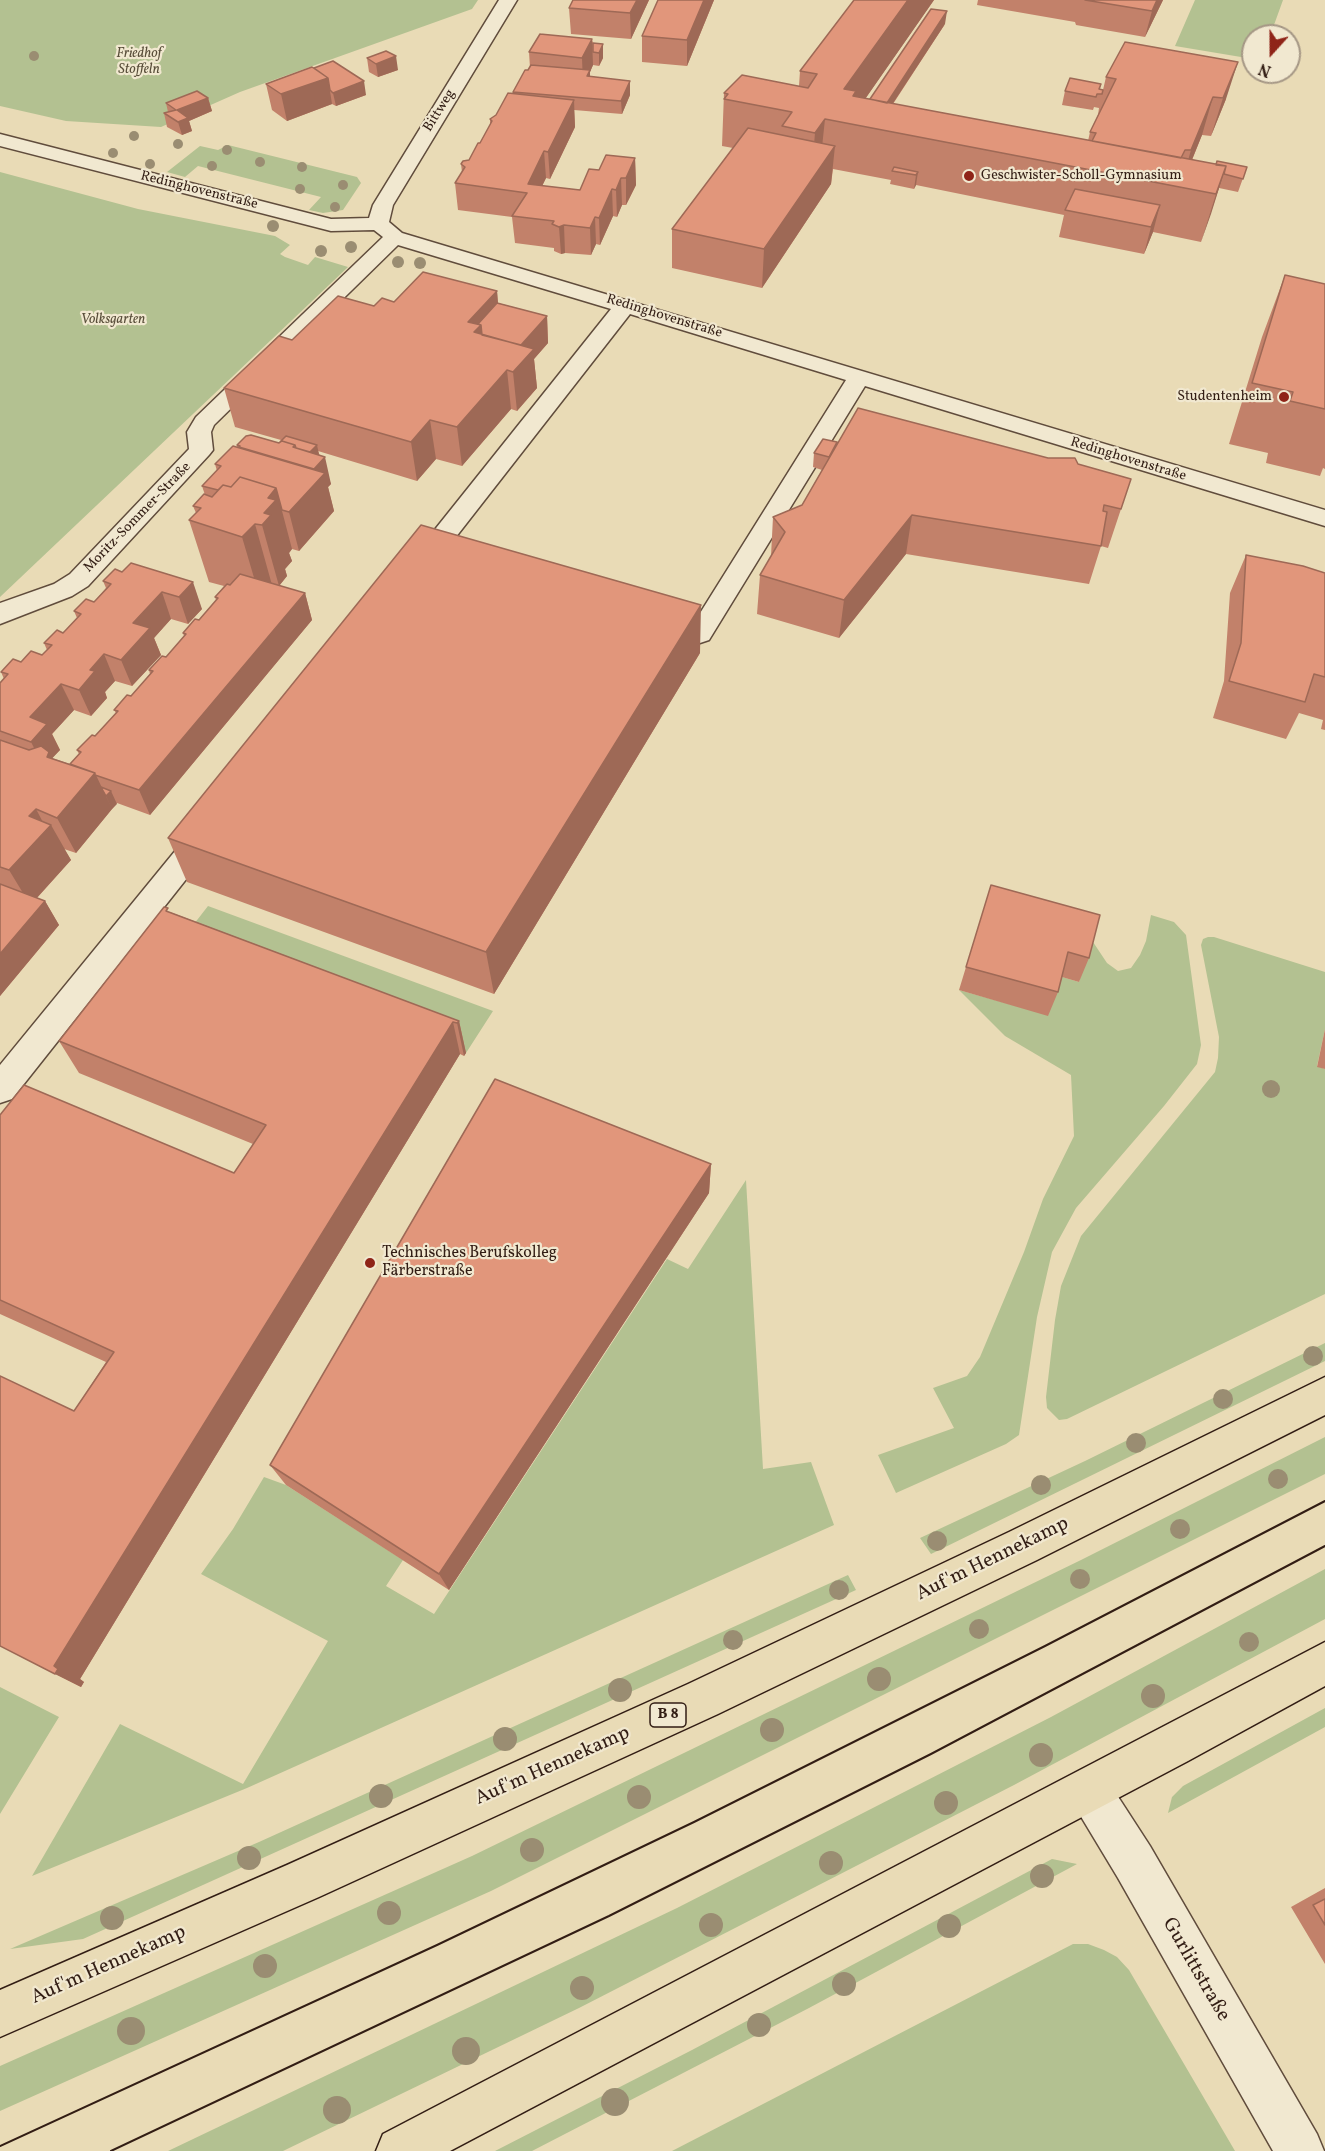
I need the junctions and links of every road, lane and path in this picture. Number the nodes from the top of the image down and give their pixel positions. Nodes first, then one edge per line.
1 (508, 0) edge
2 (0, 140) edge
3 (387, 231) junction
4 (626, 306) junction
5 (859, 377) junction
6 (1325, 518) edge
7 (404, 585) edge
8 (0, 615) edge
9 (700, 634) edge
10 (222, 813) edge
11 (0, 1089) edge
12 (1325, 1395) edge
13 (1325, 1664) edge
14 (1089, 1790) junction
15 (7, 2007) edge
16 (400, 2151) edge
17 (1300, 2151) edge

1 - 3 street, Bittweg
2 - 3 street, Redinghovenstraße
3 - 4 street, Redinghovenstraße
3 - 8 street, Moritz-Sommer-Straße
4 - 5 street, Redinghovenstraße
4 - 7 street
5 - 6 street, Redinghovenstraße
5 - 9 street
10 - 11 street
12 - 15 main road, Auf'm Hennekamp / B 8
13 - 14 main road
14 - 16 main road
14 - 17 street, Gurlittstraße

